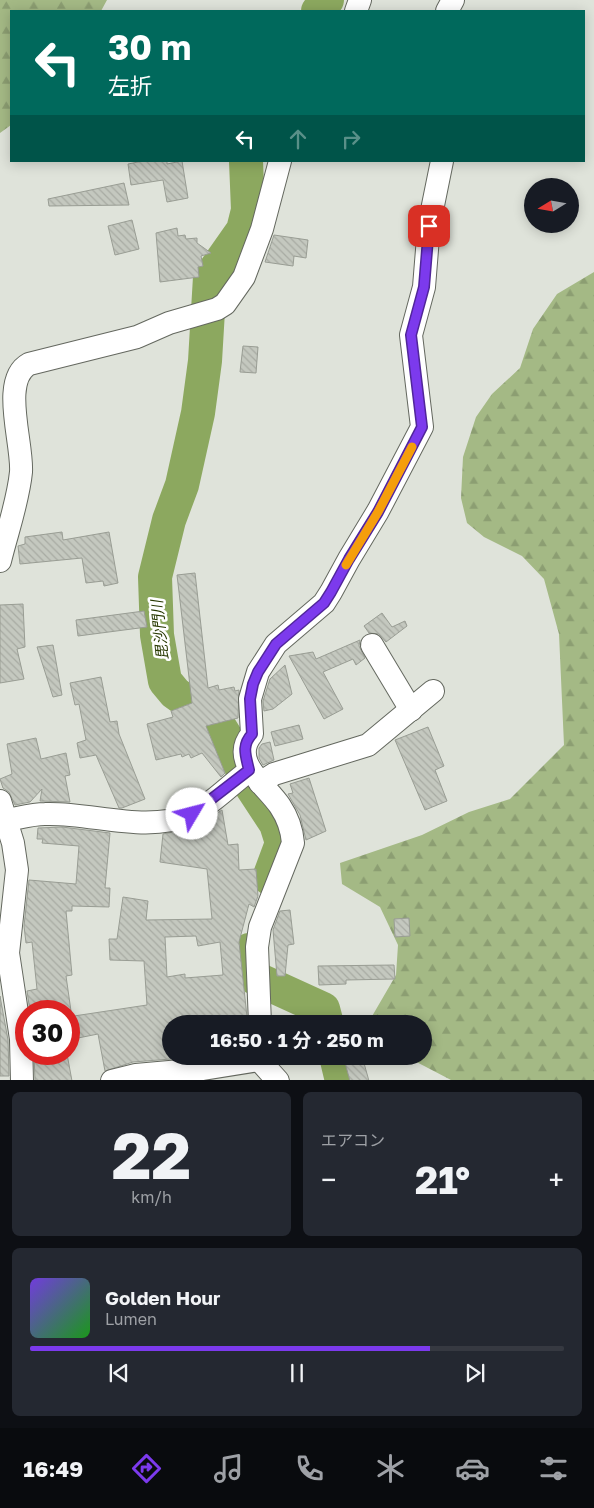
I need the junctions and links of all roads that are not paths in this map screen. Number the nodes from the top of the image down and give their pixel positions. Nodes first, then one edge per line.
1 (280, 162) edge
2 (442, 162) edge
3 (0, 561) edge
4 (372, 645) dead end
5 (433, 691) dead end
6 (411, 710) junction
7 (255, 777) junction
8 (4, 811) edge
9 (260, 1015) edge
10 (226, 1065) edge
11 (265, 1065) edge
12 (22, 1080) edge
13 (112, 1080) edge
14 (278, 1080) edge

1 - 3 street
2 - 7 street
4 - 6 street
5 - 6 street
6 - 7 street
7 - 8 street
7 - 9 street
8 - 12 street
10 - 13 street
11 - 14 street

